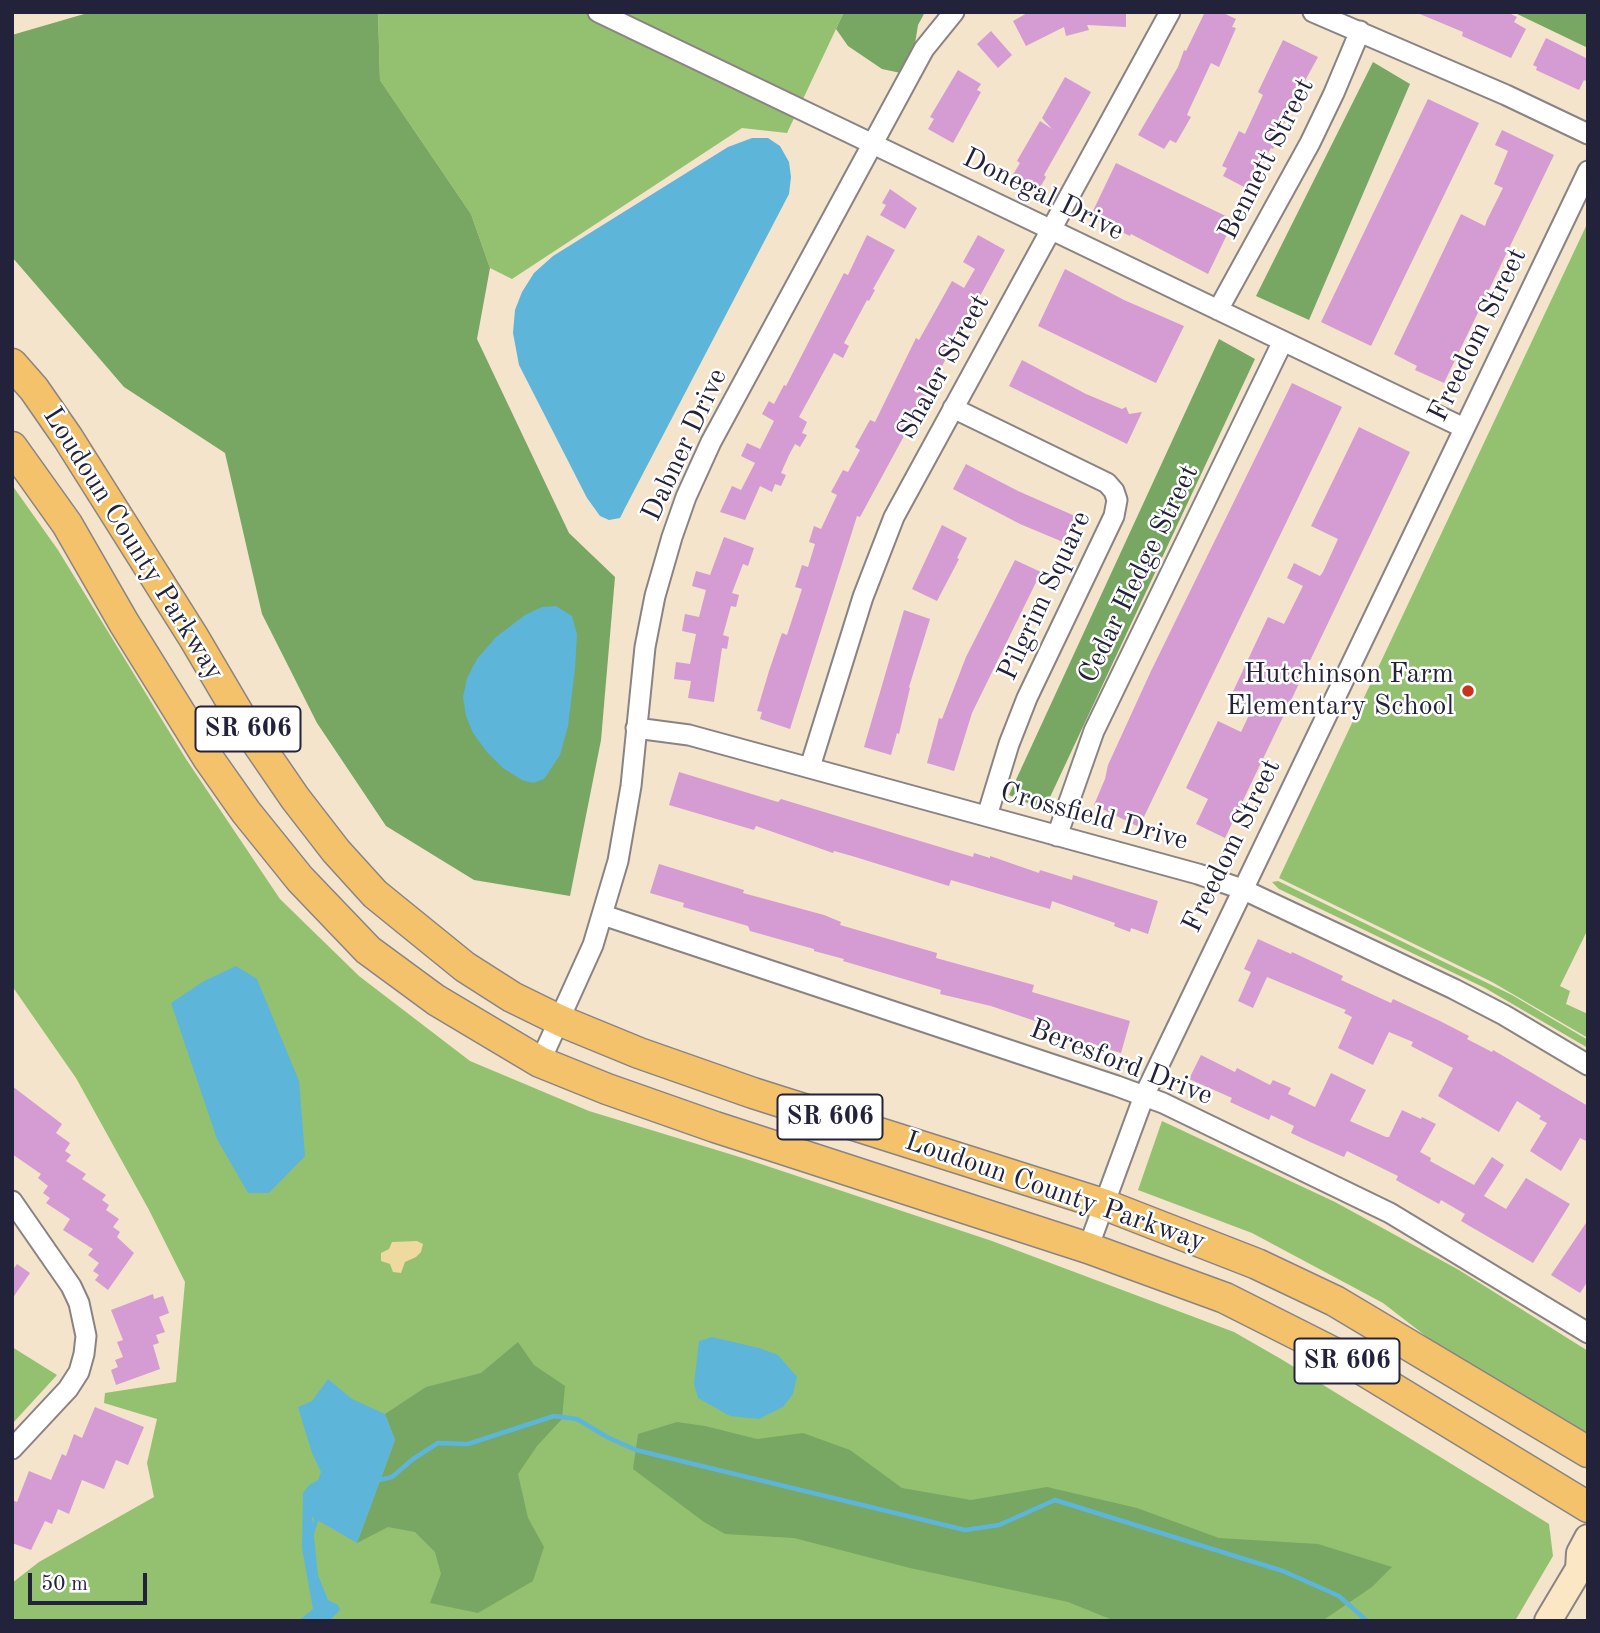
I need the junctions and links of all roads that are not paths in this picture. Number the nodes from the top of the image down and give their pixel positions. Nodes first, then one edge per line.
1 (598, 12) edge
2 (954, 12) edge
3 (1170, 12) edge
4 (1313, 12) edge
5 (1360, 31) junction
6 (1588, 134) edge
7 (872, 144) junction
8 (1588, 171) edge
9 (1052, 230) junction
10 (1219, 310) junction
11 (1283, 341) junction
12 (12, 364) edge
13 (953, 408) junction
14 (1464, 428) junction
15 (12, 447) edge
16 (636, 728) junction
17 (810, 767) junction
18 (987, 816) junction
19 (1057, 835) junction
20 (1242, 889) junction
21 (603, 915) junction
22 (561, 1021) junction
23 (540, 1062) junction
24 (1588, 1065) edge
25 (1144, 1096) junction
26 (12, 1201) edge
27 (1103, 1204) junction
28 (1088, 1248) junction
29 (1588, 1333) edge
30 (12, 1449) edge
31 (1588, 1452) edge
32 (1541, 1478) junction
33 (1588, 1489) edge
34 (1588, 1507) edge
35 (1588, 1538) edge
36 (1584, 1566) edge
37 (1548, 1621) edge

1 - 7 street, Donegal Drive
2 - 7 street, Dabner Drive
3 - 9 street, Shaler Street
4 - 5 street
5 - 6 street
5 - 10 street, Bennett Street
7 - 9 street, Donegal Drive
7 - 16 street, Dabner Drive
8 - 14 street, Freedom Street
9 - 10 street, Donegal Drive
9 - 13 street, Shaler Street
10 - 11 street, Donegal Drive
11 - 14 street, Donegal Drive
11 - 19 street, Cedar Hedge Street
12 - 22 main road, Loudoun County Parkway / SR 606
13 - 17 street, Shaler Street
13 - 18 street, Pilgrim Square
14 - 20 street, Freedom Street
15 - 23 main road, Loudoun County Parkway / SR 606
16 - 17 street, Crossfield Drive
16 - 21 street, Dabner Drive
17 - 18 street, Crossfield Drive
18 - 19 street, Crossfield Drive
19 - 20 street, Crossfield Drive
20 - 24 street, Crossfield Drive
20 - 25 street, Freedom Street
21 - 22 street, Dabner Drive
21 - 25 street, Beresford Drive
22 - 23 street, Dabner Drive
22 - 27 main road, Loudoun County Parkway / SR 606
23 - 28 main road, Loudoun County Parkway / SR 606
25 - 27 street, Freedom Street
25 - 29 street, Beresford Drive
26 - 30 street
27 - 28 street, Freedom Street
27 - 31 main road, Loudoun County Parkway / SR 606
28 - 32 main road, Loudoun County Parkway / SR 606
32 - 33 main road
32 - 34 main road, Loudoun County Parkway / SR 606
35 - 36 street
36 - 37 street

